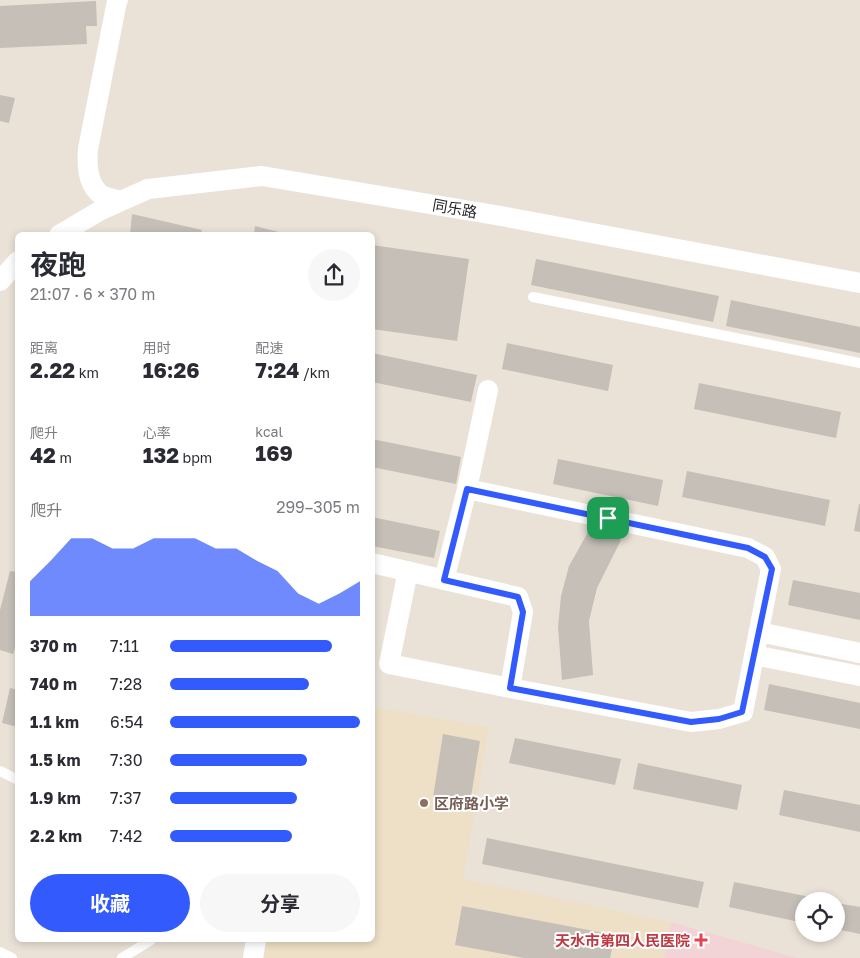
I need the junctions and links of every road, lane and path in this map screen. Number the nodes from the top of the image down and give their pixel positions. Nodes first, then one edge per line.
1 (118, 0) edge
2 (120, 201) junction
3 (64, 232) edge
4 (15, 265) edge
5 (0, 281) edge
6 (860, 283) edge
7 (533, 297) dead end
8 (860, 363) edge
9 (488, 390) dead end
10 (467, 489) junction
11 (375, 565) edge
12 (408, 572) junction
13 (444, 580) junction
14 (759, 632) junction
15 (860, 653) edge
16 (754, 655) junction
17 (860, 676) edge
18 (510, 688) junction
19 (0, 771) edge
20 (15, 778) edge
21 (148, 942) edge
22 (256, 942) edge
23 (0, 952) edge
24 (12, 958) edge
25 (122, 958) edge
26 (253, 958) edge

1 - 2 street
2 - 3 street, 同乐路
2 - 6 street, 同乐路
4 - 5 street
7 - 8 lane
9 - 10 street
10 - 13 street
10 - 14 street
11 - 12 street
12 - 13 street
12 - 18 street
13 - 18 street
14 - 15 street
14 - 16 street
16 - 17 street
16 - 18 street
19 - 20 lane
21 - 25 lane
22 - 26 street
23 - 24 lane

